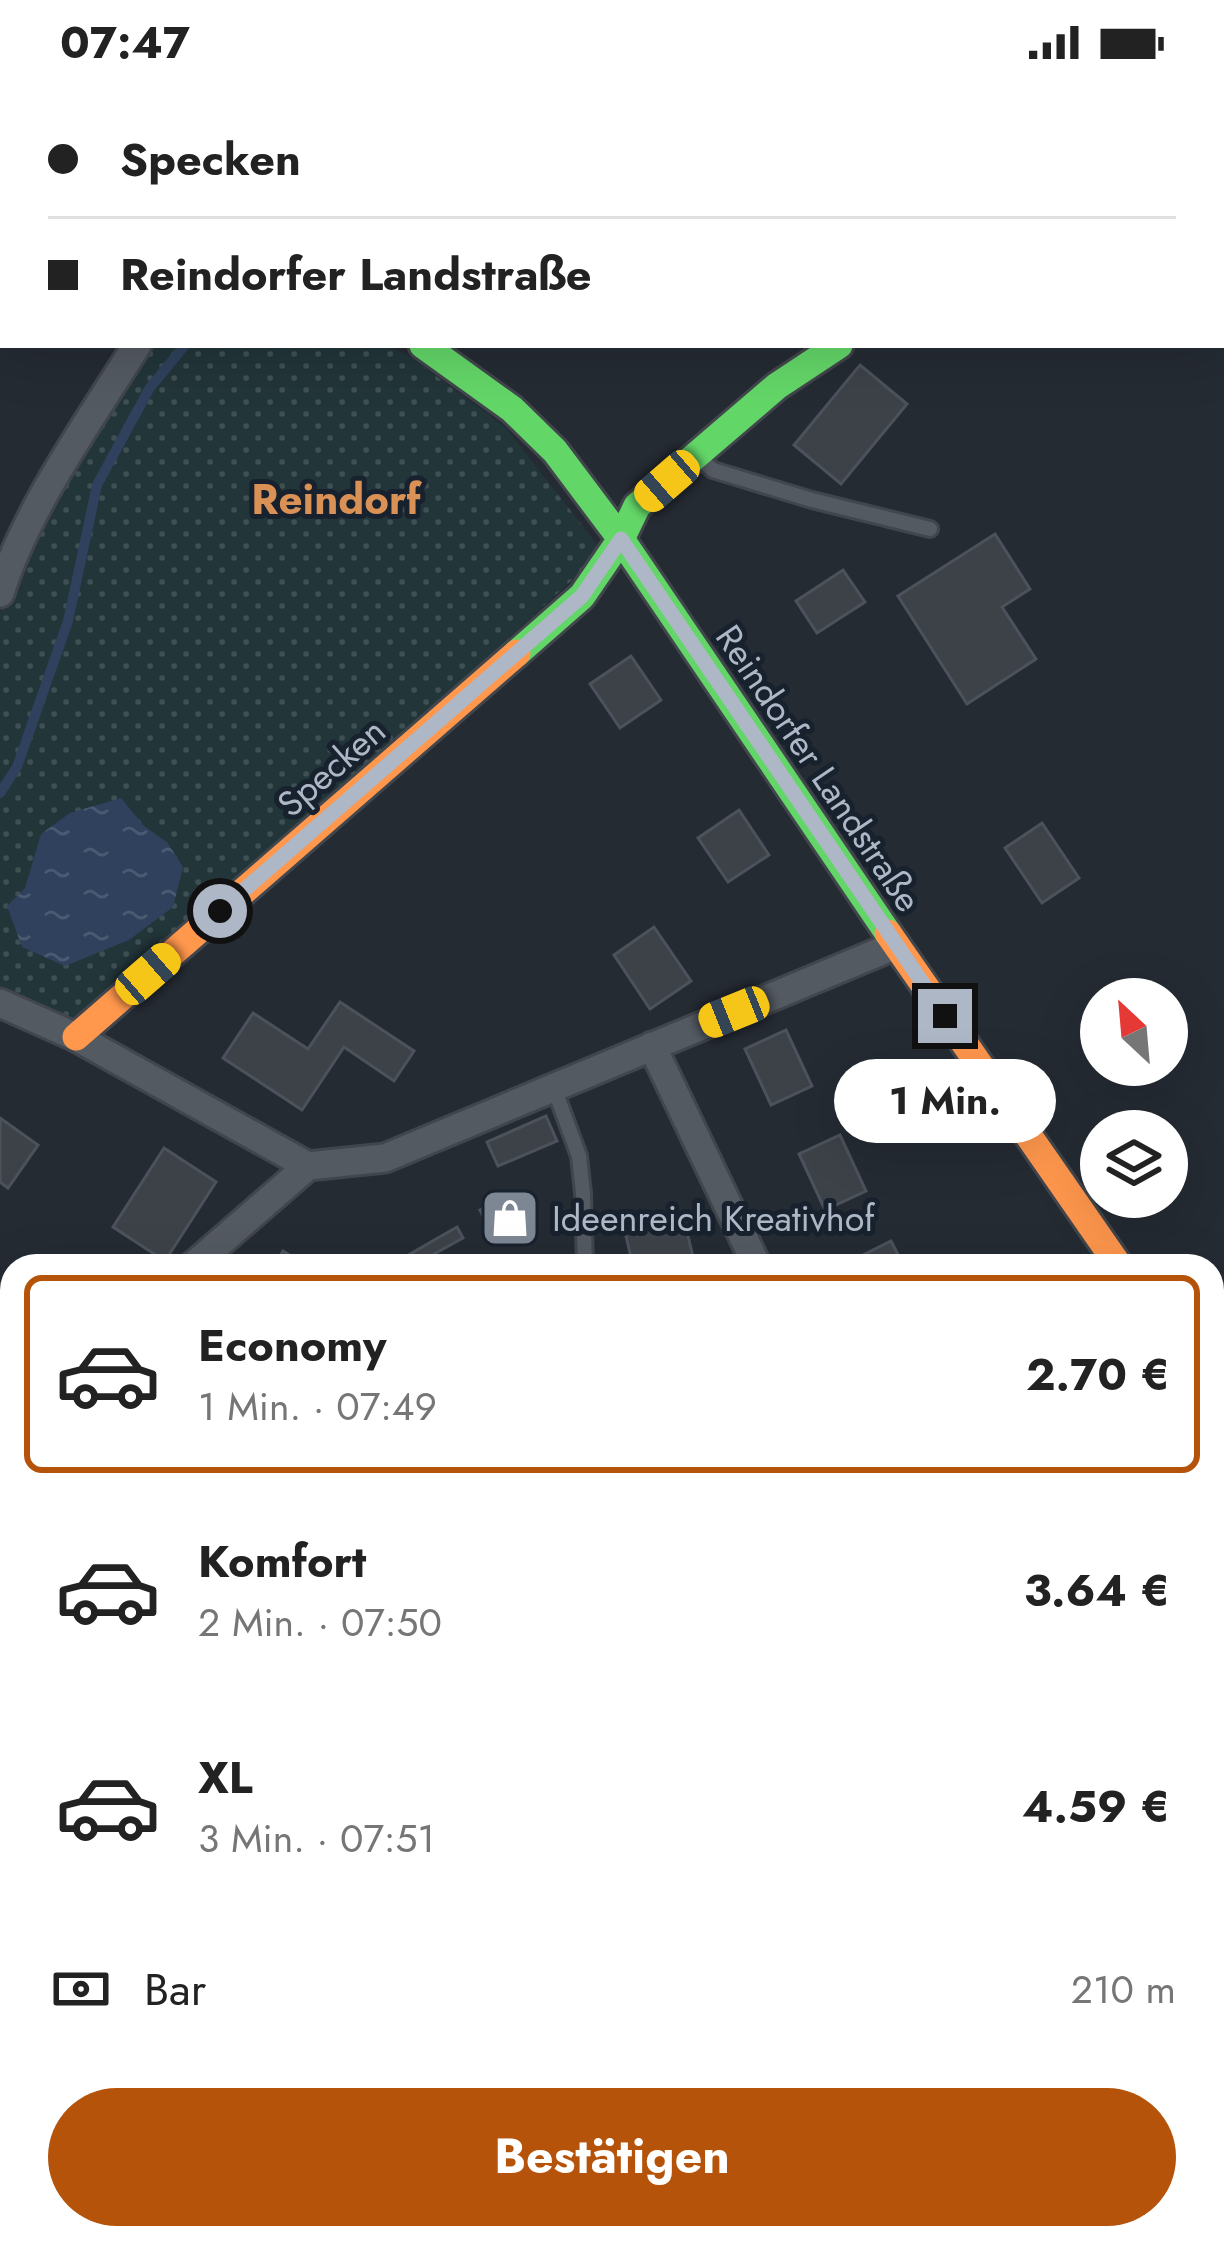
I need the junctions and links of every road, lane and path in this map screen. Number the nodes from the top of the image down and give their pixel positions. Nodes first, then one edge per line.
1 (135, 348) edge
2 (427, 348) edge
3 (834, 348) edge
4 (696, 455) junction
5 (931, 529) dead end
6 (621, 539) junction
7 (0, 593) edge
8 (896, 945) junction
9 (0, 1004) edge
10 (76, 1037) junction
11 (652, 1046) junction
12 (554, 1088) junction
13 (308, 1166) junction
14 (207, 1254) edge
15 (585, 1254) edge
16 (751, 1254) edge
17 (1111, 1254) edge

1 - 7 street
2 - 6 street, Reindorfer Landstraße
3 - 4 street, Specken
4 - 5 lane
4 - 6 street, Specken
6 - 8 street, Reindorfer Landstraße
6 - 10 street, Specken
8 - 11 street
8 - 17 street, Reindorfer Landstraße
9 - 10 street
10 - 13 street
11 - 12 street
11 - 16 street
12 - 13 street
12 - 15 lane
13 - 14 street

